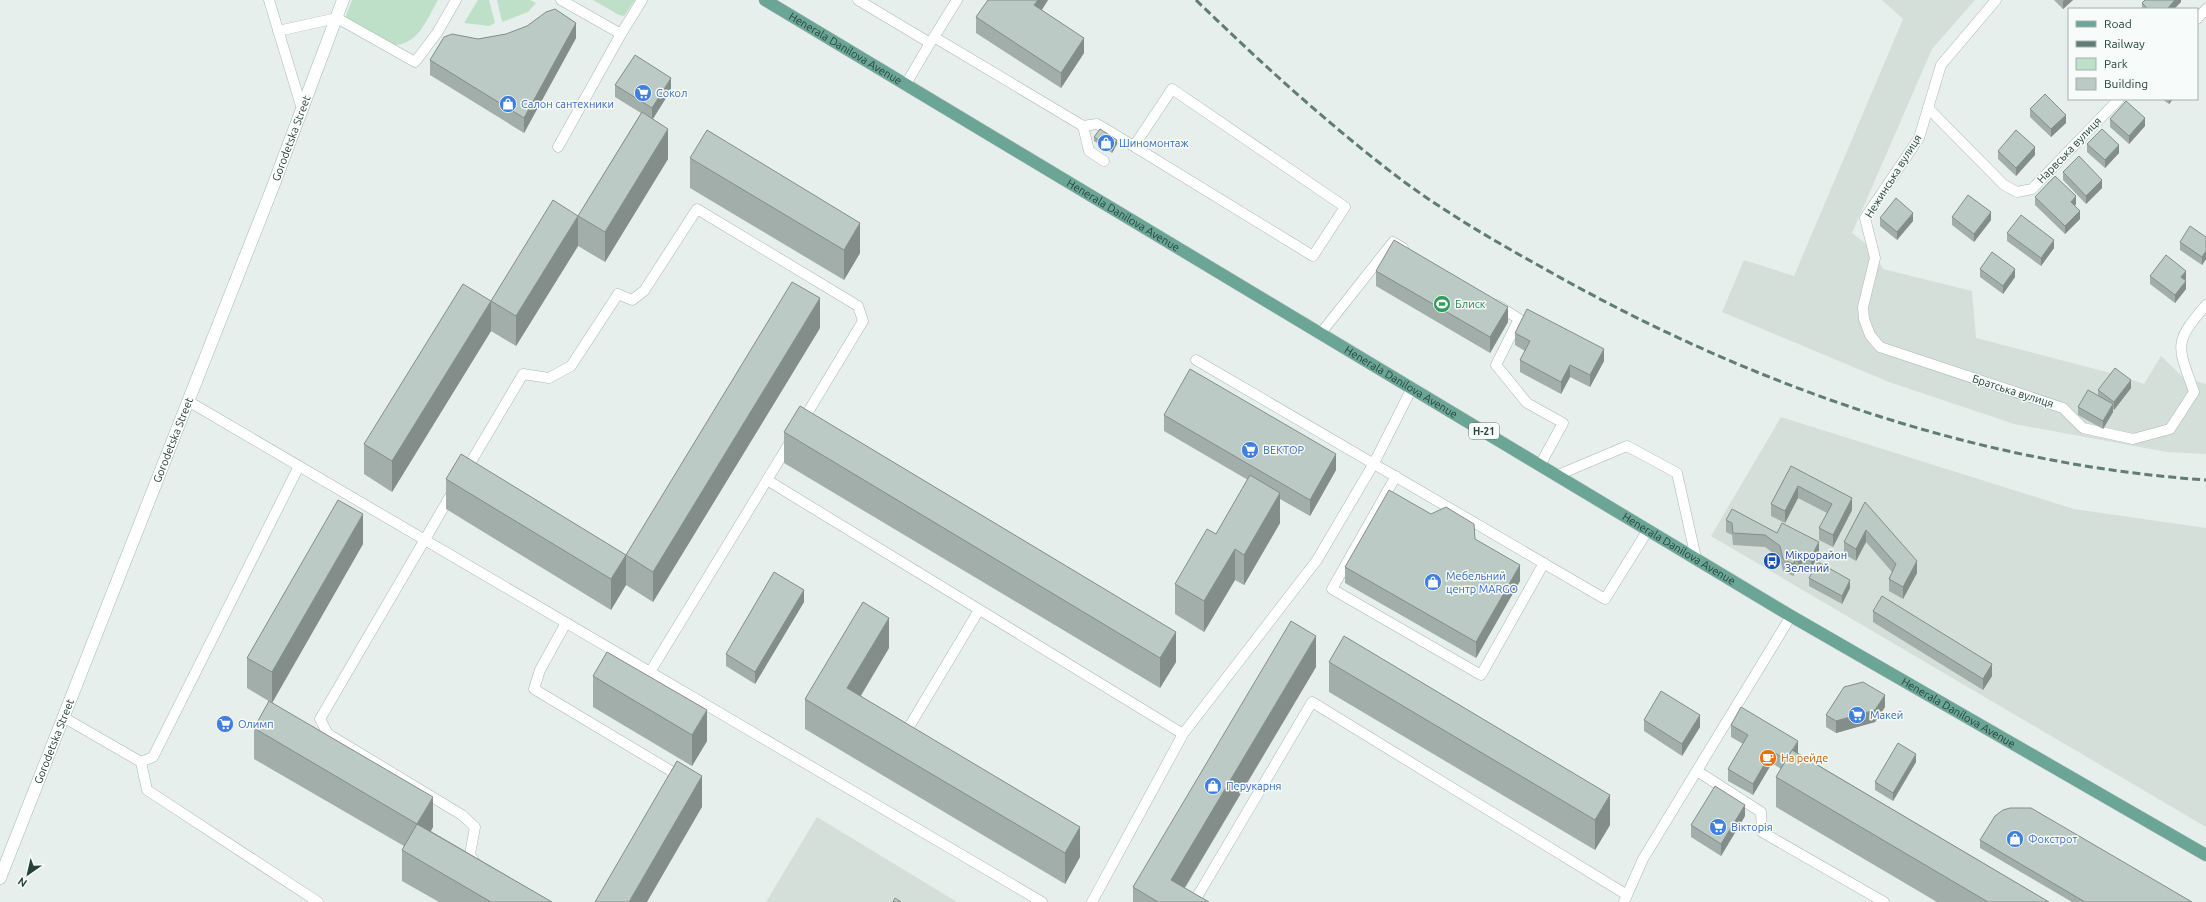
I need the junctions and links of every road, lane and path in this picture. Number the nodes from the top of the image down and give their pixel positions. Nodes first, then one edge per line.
1 (269, 0) edge
2 (343, 0) edge
3 (456, 0) edge
4 (561, 0) edge
5 (642, 0) edge
6 (765, 0) edge
7 (858, 0) edge
8 (957, 0) edge
9 (1996, 0) edge
10 (2206, 9) edge
11 (2198, 17) edge
12 (337, 18) junction
13 (278, 31) junction
14 (622, 34) junction
15 (932, 40) junction
16 (906, 84) junction
17 (2118, 100) edge
18 (1928, 108) junction
19 (302, 109) junction
20 (1083, 126) junction
21 (558, 146) dead end
22 (1134, 146) junction
23 (1104, 161) dead end
24 (1413, 254) edge
25 (1869, 277) joint
26 (1486, 299) edge
27 (2206, 305) edge
28 (1321, 333) junction
29 (1196, 360) dead end
30 (1412, 388) junction
31 (188, 401) junction
32 (1374, 462) junction
33 (1540, 465) junction
34 (300, 466) junction
35 (1558, 475) junction
36 (1396, 476) junction
37 (767, 480) junction
38 (1648, 530) junction
39 (424, 540) junction
40 (1696, 558) junction
41 (1544, 563) junction
42 (979, 610) junction
43 (1792, 616) junction
44 (566, 623) junction
45 (650, 672) junction
46 (63, 717) junction
47 (906, 732) edge
48 (1183, 734) junction
49 (141, 762) junction
50 (1697, 771) junction
51 (672, 790) edge
52 (2206, 855) edge
53 (482, 869) edge
54 (0, 878) edge
55 (1625, 899) edge
56 (318, 902) edge
57 (1042, 902) edge
58 (1092, 902) edge
59 (1194, 902) edge
60 (1884, 902) edge

1 - 13 lane
2 - 12 street, Gorodetska Street
3 - 12 lane
4 - 14 lane
5 - 14 lane
6 - 16 main road, Henerala Danilova Avenue / Н-21
7 - 15 lane
8 - 15 lane
9 - 18 lane, Нежинська вулиця
10 - 11 lane
12 - 13 lane
12 - 19 street, Gorodetska Street
13 - 19 lane
14 - 21 lane
15 - 16 lane
15 - 20 lane
16 - 28 main road, Henerala Danilova Avenue / Н-21
17 - 18 lane, Нарвська вулиця
18 - 25 lane, Нежинська вулиця
19 - 31 street, Gorodetska Street
20 - 22 lane
20 - 23 lane
22 - 22 lane
24 - 28 lane
25 - 27 lane, Братська вулиця
26 - 33 lane
28 - 30 main road, Henerala Danilova Avenue / Н-21
29 - 32 lane
30 - 32 lane
30 - 33 main road, Henerala Danilova Avenue / Н-21
31 - 34 lane
31 - 46 street, Gorodetska Street
32 - 36 lane
32 - 48 lane
33 - 35 main road, Henerala Danilova Avenue / Н-21
34 - 39 lane
34 - 49 lane
35 - 38 main road, Henerala Danilova Avenue / Н-21
35 - 40 lane
36 - 41 lane
36 - 41 lane
37 - 39 lane
37 - 42 lane
37 - 45 lane
38 - 40 main road, Henerala Danilova Avenue / Н-21
38 - 41 lane
39 - 44 lane
39 - 53 lane
40 - 43 main road, Henerala Danilova Avenue / Н-21
42 - 47 lane
42 - 48 lane
43 - 50 lane
43 - 52 main road, Henerala Danilova Avenue / Н-21
44 - 45 lane
44 - 51 lane
45 - 57 lane
46 - 49 lane
46 - 54 street, Gorodetska Street
48 - 58 lane
49 - 56 lane
50 - 55 lane
50 - 60 lane
55 - 59 lane

